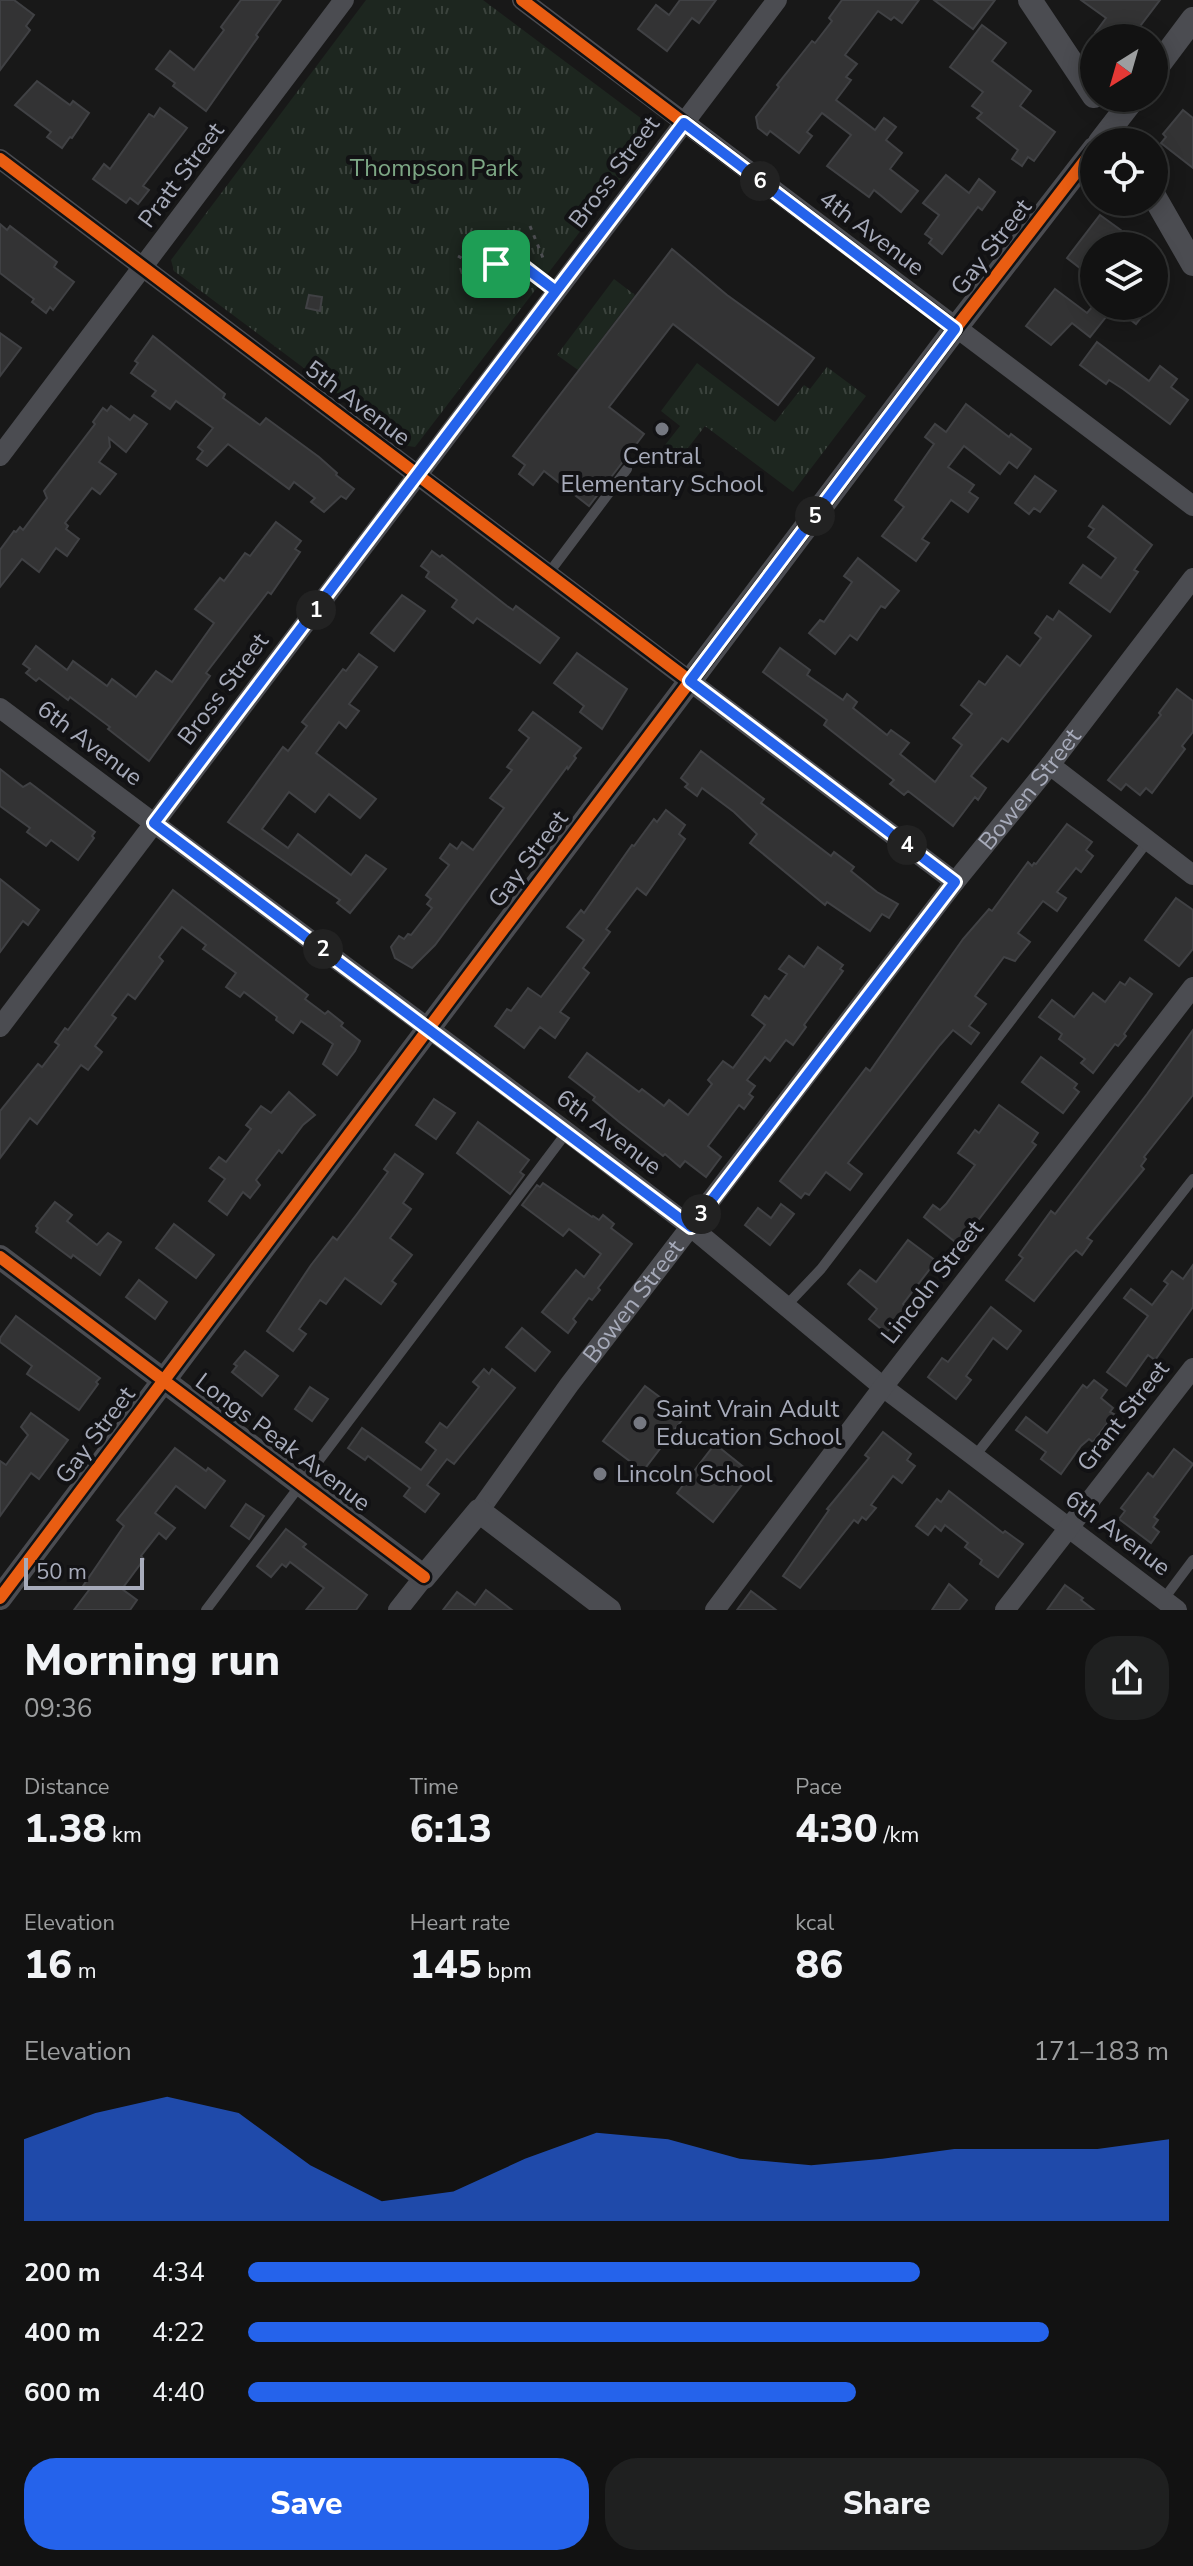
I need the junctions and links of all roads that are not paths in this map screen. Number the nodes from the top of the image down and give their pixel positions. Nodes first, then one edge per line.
1 (344, 0) edge
2 (522, 0) edge
3 (777, 0) edge
4 (1030, 0) edge
5 (1193, 19) edge
6 (1168, 52) edge
7 (1080, 76) edge
8 (684, 123) junction
9 (0, 159) edge
10 (1080, 167) edge
11 (1165, 216) edge
12 (1193, 264) edge
13 (144, 268) junction
14 (955, 329) junction
15 (0, 456) edge
16 (627, 469) dead end
17 (417, 474) junction
18 (1193, 506) edge
19 (548, 574) junction
20 (1193, 578) edge
21 (690, 681) junction
22 (0, 708) edge
23 (1050, 765) junction
24 (154, 823) junction
25 (1148, 841) junction
26 (1193, 875) edge
27 (955, 882) junction
28 (1193, 987) edge
29 (0, 1027) edge
30 (428, 1028) junction
31 (567, 1132) junction
32 (1193, 1179) edge
33 (691, 1227) junction
34 (3, 1265) edge
35 (785, 1307) junction
36 (1193, 1368) edge
37 (164, 1380) junction
38 (883, 1387) junction
39 (975, 1456) junction
40 (301, 1484) junction
41 (479, 1511) junction
42 (1069, 1528) junction
43 (1193, 1560) edge
44 (424, 1577) junction
45 (0, 1598) edge
46 (1170, 1605) edge
47 (206, 1610) edge
48 (398, 1610) edge
49 (609, 1610) edge
50 (715, 1610) edge
51 (1005, 1610) edge

1 - 13 street, Pratt Street
2 - 8 street, 4th Avenue
3 - 8 street, Bross Street
4 - 7 street
5 - 6 street
8 - 14 street, 4th Avenue
8 - 17 street, Bross Street
9 - 13 street, 5th Avenue
10 - 14 street, Gay Street
11 - 12 street
13 - 15 street, Pratt Street
13 - 17 street, 5th Avenue
14 - 18 street, 4th Avenue
14 - 21 street, Gay Street
16 - 19 lane
17 - 19 street, 5th Avenue
17 - 24 street, Bross Street
19 - 21 street, 5th Avenue
20 - 23 street, Bowen Street
21 - 27 street, 5th Avenue
21 - 30 street, Gay Street
22 - 24 street, 6th Avenue
23 - 25 street
23 - 27 street, Bowen Street
24 - 29 street, Bross Street
24 - 30 street, 6th Avenue
25 - 26 street
25 - 35 lane
27 - 33 street, Bowen Street
28 - 38 street, Lincoln Street
30 - 31 street, 6th Avenue
30 - 37 street, Gay Street
31 - 33 street, 6th Avenue
31 - 40 lane
32 - 39 lane
33 - 35 street, 6th Avenue
33 - 41 street, Bowen Street
34 - 37 street, Longs Peak Avenue
35 - 38 street, 6th Avenue
36 - 42 street, Grant Street
37 - 40 street, Longs Peak Avenue
37 - 45 street, Gay Street
38 - 39 street, 6th Avenue
38 - 50 street, Lincoln Street
39 - 42 street, 6th Avenue
40 - 44 street, Longs Peak Avenue
40 - 47 lane
41 - 44 street, Bowen Street
41 - 49 street
42 - 46 street, 6th Avenue
42 - 51 street, Grant Street
43 - 46 lane
44 - 48 street, Bowen Street

